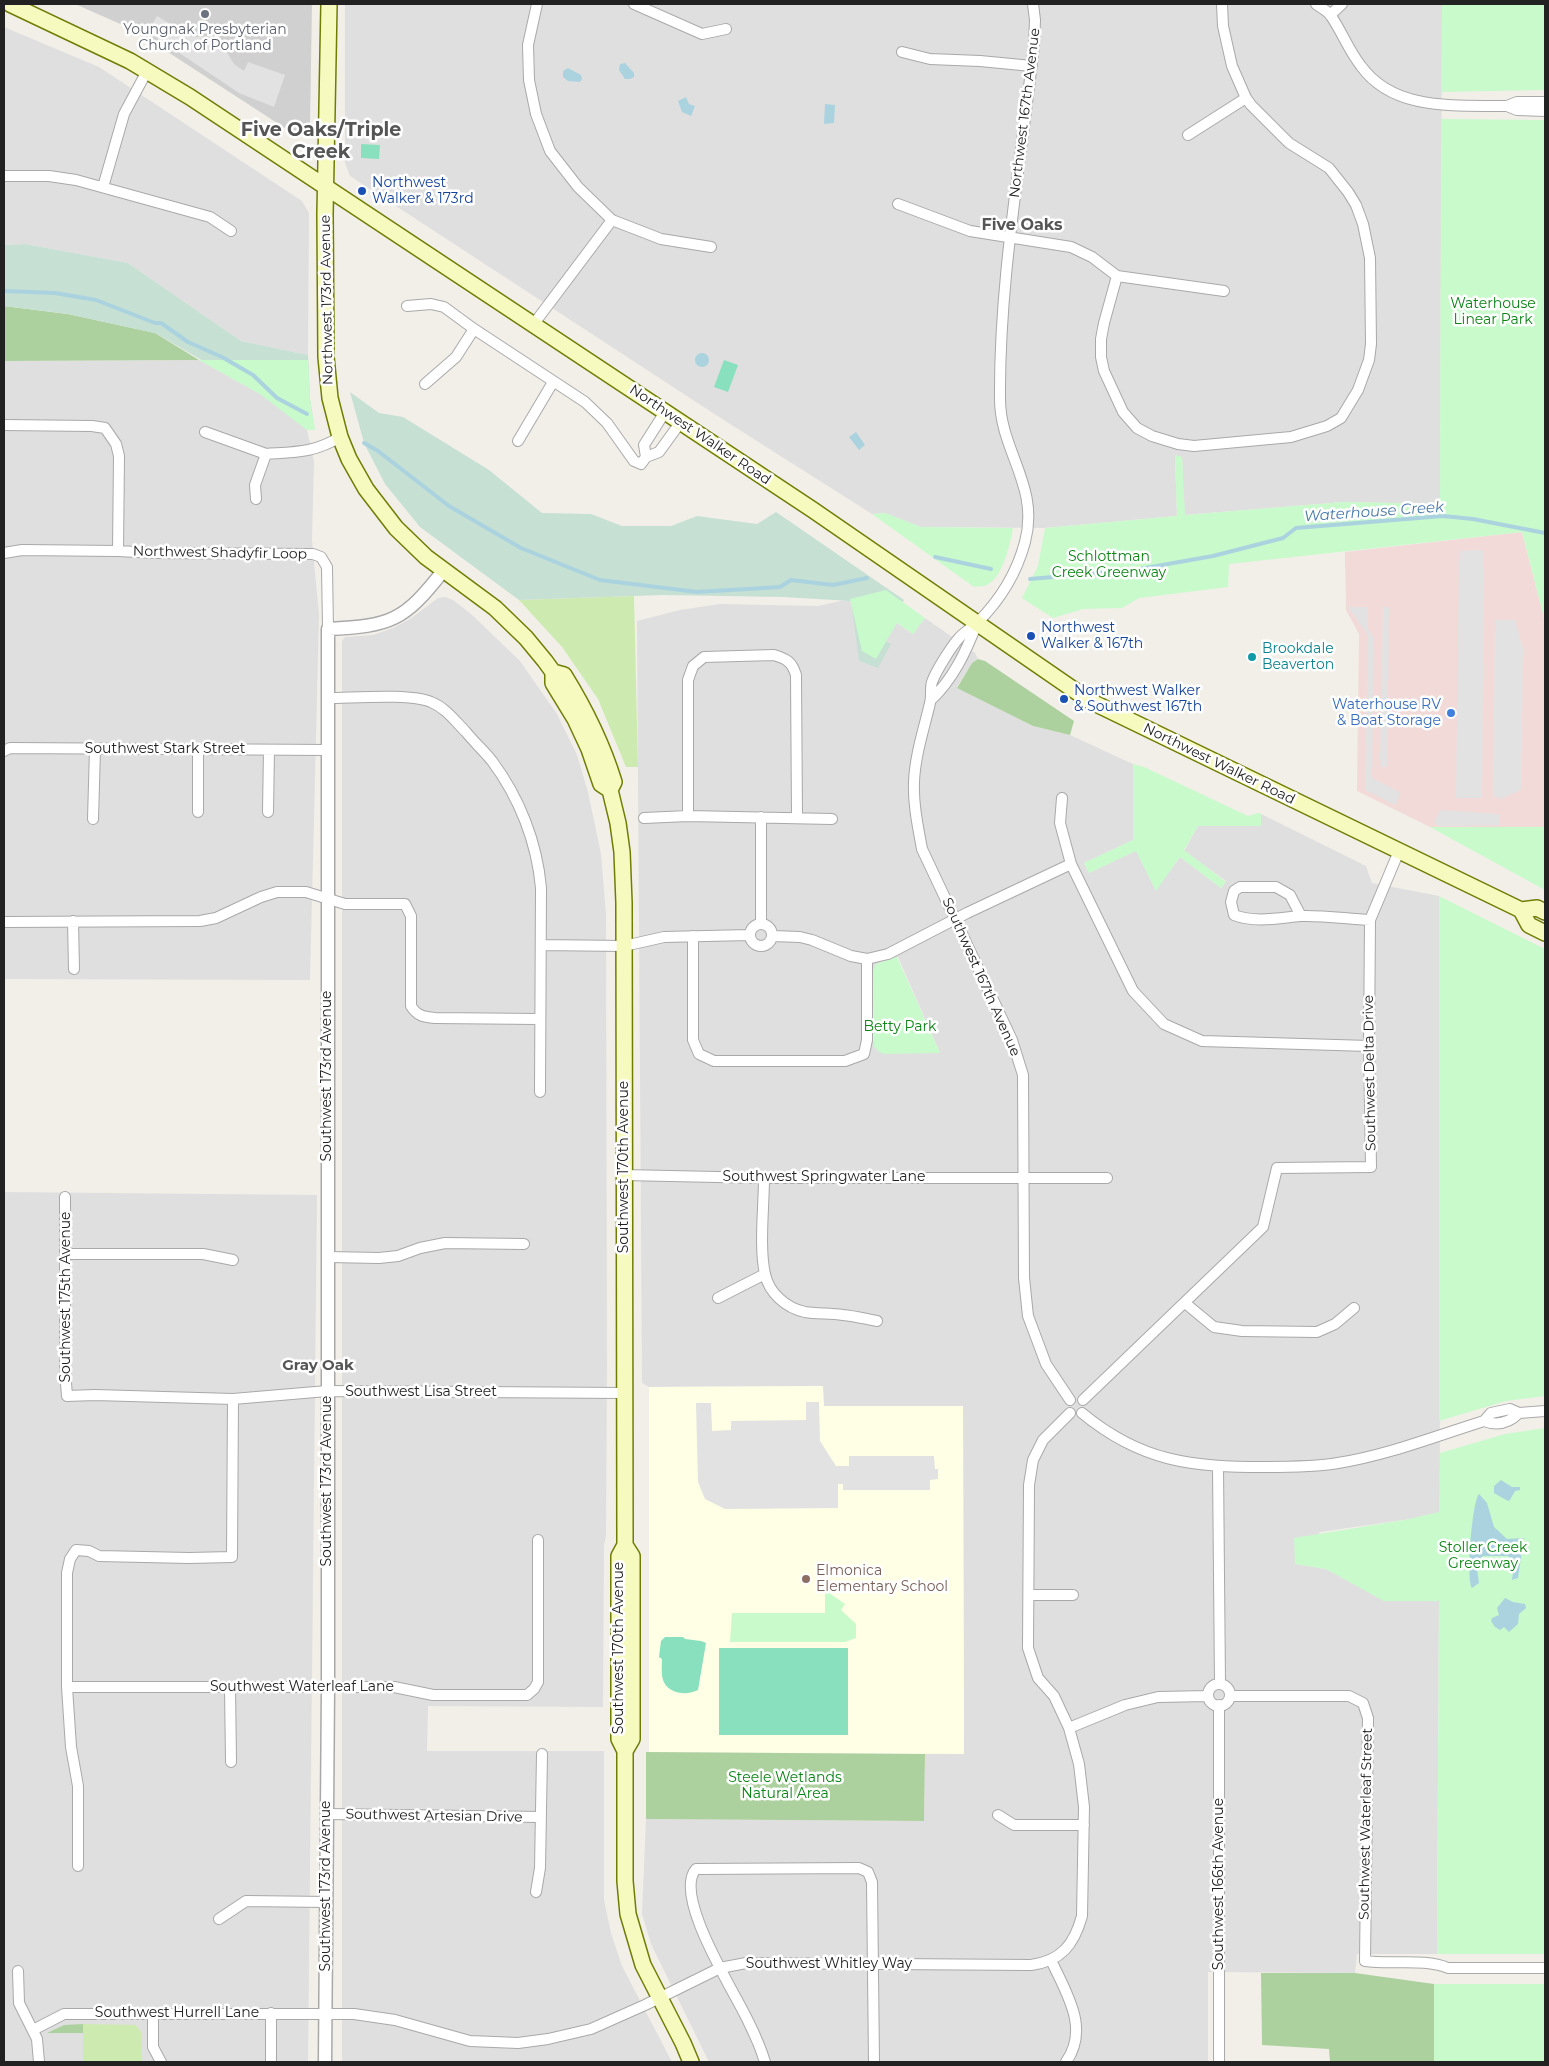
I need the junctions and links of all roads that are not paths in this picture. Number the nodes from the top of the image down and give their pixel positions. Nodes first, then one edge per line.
1 (10, 4) edge
2 (329, 4) edge
3 (537, 4) edge
4 (634, 4) edge
5 (1033, 4) edge
6 (1222, 4) edge
7 (1316, 4) edge
8 (1342, 4) edge
9 (1330, 15) junction
10 (726, 29) dead end
11 (902, 52) dead end
12 (1032, 66) junction
13 (147, 71) junction
14 (1246, 98) junction
15 (1545, 102) edge
16 (1507, 106) junction
17 (1545, 111) edge
18 (1188, 134) dead end
19 (4, 176) edge
20 (103, 187) junction
21 (326, 188) junction
22 (898, 204) dead end
23 (612, 220) junction
24 (231, 232) dead end
25 (1010, 237) junction
26 (711, 247) dead end
27 (1117, 276) junction
28 (1224, 292) dead end
29 (408, 306) dead end
30 (533, 325) junction
31 (474, 329) junction
32 (553, 382) junction
33 (425, 384) dead end
34 (665, 412) junction
35 (680, 422) junction
36 (4, 425) edge
37 (205, 432) dead end
38 (340, 437) junction
39 (518, 442) dead end
40 (266, 454) junction
41 (646, 457) junction
42 (256, 499) dead end
43 (118, 551) junction
44 (4, 553) edge
45 (443, 570) junction
46 (978, 622) junction
47 (328, 629) junction
48 (328, 698) junction
49 (95, 749) junction
50 (198, 749) junction
51 (269, 750) junction
52 (328, 750) junction
53 (4, 751) edge
54 (1062, 798) dead end
55 (198, 812) dead end
56 (268, 812) dead end
57 (688, 816) junction
58 (762, 817) junction
59 (644, 818) dead end
60 (797, 818) junction
61 (94, 819) dead end
62 (832, 819) dead end
63 (1400, 851) junction
64 (1071, 864) junction
65 (327, 899) junction
66 (1521, 910) junction
67 (1545, 912) edge
68 (1301, 916) junction
69 (955, 919) junction
70 (1370, 920) junction
71 (73, 921) junction
72 (4, 922) edge
73 (761, 924) junction
74 (1545, 933) edge
75 (693, 936) junction
76 (749, 936) junction
77 (772, 936) junction
78 (541, 945) junction
79 (624, 946) junction
80 (866, 959) junction
81 (74, 969) dead end
82 (539, 1019) junction
83 (1369, 1046) junction
84 (540, 1092) dead end
85 (623, 1175) junction
86 (764, 1178) junction
87 (1024, 1178) junction
88 (1106, 1178) dead end
89 (66, 1197) dead end
90 (524, 1244) dead end
91 (65, 1254) junction
92 (328, 1257) junction
93 (233, 1260) dead end
94 (765, 1274) junction
95 (718, 1298) dead end
96 (1185, 1303) junction
97 (1354, 1308) dead end
98 (877, 1321) dead end
99 (327, 1391) junction
100 (625, 1393) junction
101 (67, 1396) joint
102 (233, 1398) junction
103 (1070, 1400) junction
104 (1083, 1400) junction
105 (1070, 1412) junction
106 (1545, 1412) edge
107 (1082, 1413) junction
108 (1218, 1467) junction
109 (538, 1540) dead end
110 (1072, 1594) dead end
111 (1029, 1595) junction
112 (1220, 1684) junction
113 (67, 1686) junction
114 (328, 1686) junction
115 (230, 1687) junction
116 (1208, 1696) junction
117 (1230, 1696) junction
118 (1219, 1706) junction
119 (1069, 1728) junction
120 (542, 1754) dead end
121 (231, 1762) dead end
122 (327, 1814) junction
123 (998, 1815) dead end
124 (541, 1817) junction
125 (1084, 1825) junction
126 (78, 1866) dead end
127 (536, 1892) dead end
128 (326, 1902) junction
129 (220, 1919) dead end
130 (1051, 1960) junction
131 (873, 1964) junction
132 (720, 1968) junction
133 (1545, 1968) edge
134 (18, 1971) dead end
135 (659, 1999) junction
136 (270, 2013) junction
137 (325, 2013) junction
138 (153, 2014) junction
139 (33, 2030) junction
140 (39, 2062) edge
141 (161, 2062) edge
142 (271, 2062) edge
143 (325, 2062) edge
144 (691, 2062) edge
145 (765, 2062) edge
146 (874, 2062) edge
147 (1066, 2062) edge
148 (1219, 2062) edge

1 - 13 main road, Northwest Walker Road
2 - 21 main road, Northwest 173rd Avenue
3 - 23 street
4 - 10 street
5 - 12 street, Northwest 167th Avenue
6 - 14 street
7 - 9 street
8 - 9 street
9 - 16 street
11 - 12 street
12 - 25 street, Northwest 167th Avenue
13 - 20 street
13 - 21 main road, Northwest Walker Road
14 - 18 street
14 - 27 street
15 - 16 street
16 - 17 street
19 - 20 street
20 - 24 street
21 - 30 main road, Northwest Walker Road
21 - 38 main road, Northwest 173rd Avenue
22 - 25 street
23 - 26 street
23 - 30 street
25 - 27 street
25 - 46 street, Northwest 167th Avenue
27 - 28 street
29 - 31 street
30 - 34 main road, Northwest Walker Road
31 - 32 street
31 - 33 street
32 - 39 street
32 - 41 street
34 - 35 main road, Northwest Walker Road
34 - 41 street
35 - 41 street
35 - 46 main road, Northwest Walker Road
36 - 43 street, Northwest Shadyfir Loop
37 - 40 street
38 - 40 street
38 - 45 main road, Northwest 173rd Avenue
40 - 42 street
43 - 44 street, Northwest Shadyfir Loop
43 - 47 street, Northwest Shadyfir Loop
45 - 47 street
45 - 79 main road, Southwest 170th Avenue
46 - 63 main road, Northwest Walker Road
46 - 69 street, Southwest 167th Avenue
47 - 48 street
48 - 52 street
48 - 78 street
49 - 50 street, Southwest Stark Street
49 - 53 street, Southwest Stark Street
49 - 61 street
50 - 51 street, Southwest Stark Street
50 - 55 street
51 - 52 street, Southwest Stark Street
51 - 56 street
52 - 65 street, Southwest 173rd Avenue
54 - 64 street
57 - 58 street
57 - 59 street
57 - 60 street
58 - 60 street
58 - 73 street
60 - 62 street
63 - 66 main road, Northwest Walker Road
63 - 70 street, Southwest Delta Drive
64 - 69 street
64 - 83 street
65 - 71 street
65 - 82 street
65 - 92 street, Southwest 173rd Avenue
66 - 67 main road
66 - 74 main road
68 - 68 street
68 - 70 street
69 - 80 street
69 - 87 street, Southwest 167th Avenue
70 - 83 street, Southwest Delta Drive
71 - 72 street
71 - 81 street
73 - 76 street
73 - 77 street
75 - 76 street
75 - 79 street
75 - 80 street
76 - 77 street
77 - 80 street
78 - 79 street
78 - 82 street
79 - 85 main road, Southwest 170th Avenue
82 - 84 street
83 - 96 street, Southwest Delta Drive
85 - 86 street, Southwest Springwater Lane
85 - 100 main road, Southwest 170th Avenue
86 - 87 street, Southwest Springwater Lane
86 - 94 street
87 - 88 street, Southwest Springwater Lane
87 - 103 street, Southwest 167th Avenue
89 - 91 street, Southwest 175th Avenue
90 - 92 street
91 - 93 street
91 - 101 street, Southwest 175th Avenue
92 - 99 street, Southwest 173rd Avenue
94 - 95 street
94 - 98 street
96 - 97 street
96 - 104 street, Southwest Delta Drive
99 - 100 street, Southwest Lisa Street
99 - 102 street, Southwest Lisa Street
99 - 114 street, Southwest 173rd Avenue
100 - 135 main road, Southwest 170th Avenue
101 - 102 street, Southwest Lisa Street
102 - 113 street
103 - 104 street
103 - 105 street
104 - 107 street
105 - 107 street
105 - 111 street
106 - 108 street
107 - 108 street
108 - 112 street
109 - 114 street, Southwest Waterleaf Lane
110 - 111 street
111 - 119 street
112 - 116 street
112 - 117 street
113 - 115 street, Southwest Waterleaf Lane
113 - 126 street
114 - 115 street, Southwest Waterleaf Lane
114 - 122 street, Southwest 173rd Avenue
115 - 121 street
116 - 118 street
116 - 119 street
117 - 118 street
117 - 133 street, Southwest Waterleaf Street
118 - 148 street, Southwest 166th Avenue
119 - 125 street
120 - 124 street
122 - 124 street, Southwest Artesian Drive
122 - 128 street, Southwest 173rd Avenue
123 - 125 street
124 - 127 street
125 - 130 street
128 - 129 street
128 - 137 street, Southwest 173rd Avenue
130 - 131 street, Southwest Whitley Way
130 - 147 street
131 - 132 street, Southwest Whitley Way
131 - 132 street
131 - 146 street
132 - 135 street, Southwest Whitley Way
132 - 145 street
134 - 139 street
135 - 137 street, Southwest Whitley Way
135 - 144 main road, Southwest 170th Avenue
136 - 137 street, Southwest Hurrell Lane
136 - 138 street, Southwest Hurrell Lane
136 - 142 street
137 - 143 street, Southwest 173rd Avenue
138 - 139 street, Southwest Hurrell Lane
138 - 141 street
139 - 140 street

